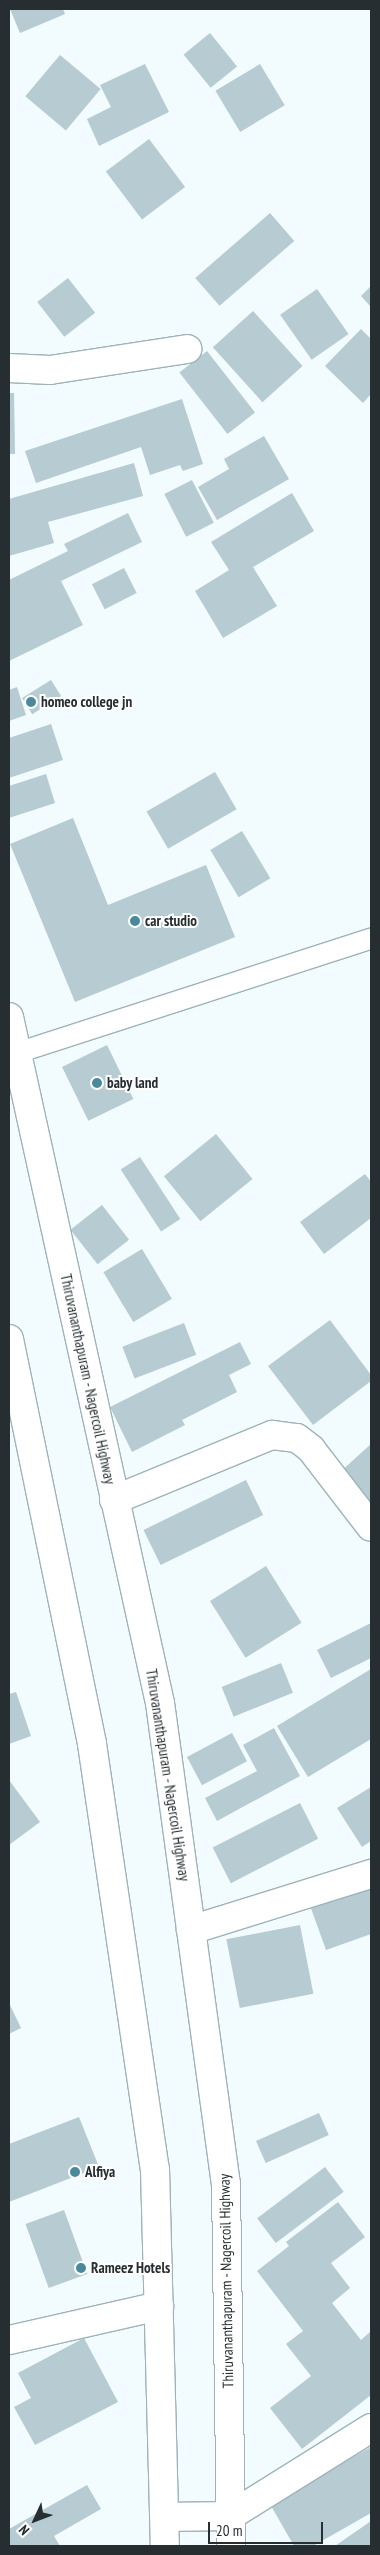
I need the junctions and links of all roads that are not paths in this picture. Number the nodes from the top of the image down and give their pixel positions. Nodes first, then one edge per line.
1 (187, 349) dead end
2 (9, 368) edge
3 (371, 940) edge
4 (9, 1017) edge
5 (16, 1053) junction
6 (9, 1338) edge
7 (114, 1500) junction
8 (371, 1527) edge
9 (371, 1874) edge
10 (191, 1930) junction
11 (159, 2306) junction
12 (9, 2340) edge
13 (371, 2428) edge
14 (230, 2516) junction
15 (165, 2517) junction
16 (165, 2546) edge
17 (231, 2546) edge

1 - 2 main road
3 - 5 lane
4 - 5 main road, Thiruvananthapuram - Nagercoil Highway
5 - 7 main road, Thiruvananthapuram - Nagercoil Highway
6 - 11 main road
7 - 8 main road
7 - 10 main road, Thiruvananthapuram - Nagercoil Highway
9 - 10 main road
10 - 14 main road, Thiruvananthapuram - Nagercoil Highway
11 - 12 main road
11 - 15 main road
13 - 14 main road
14 - 15 main road
14 - 17 main road, Thiruvananthapuram - Nagercoil Highway
15 - 16 main road

